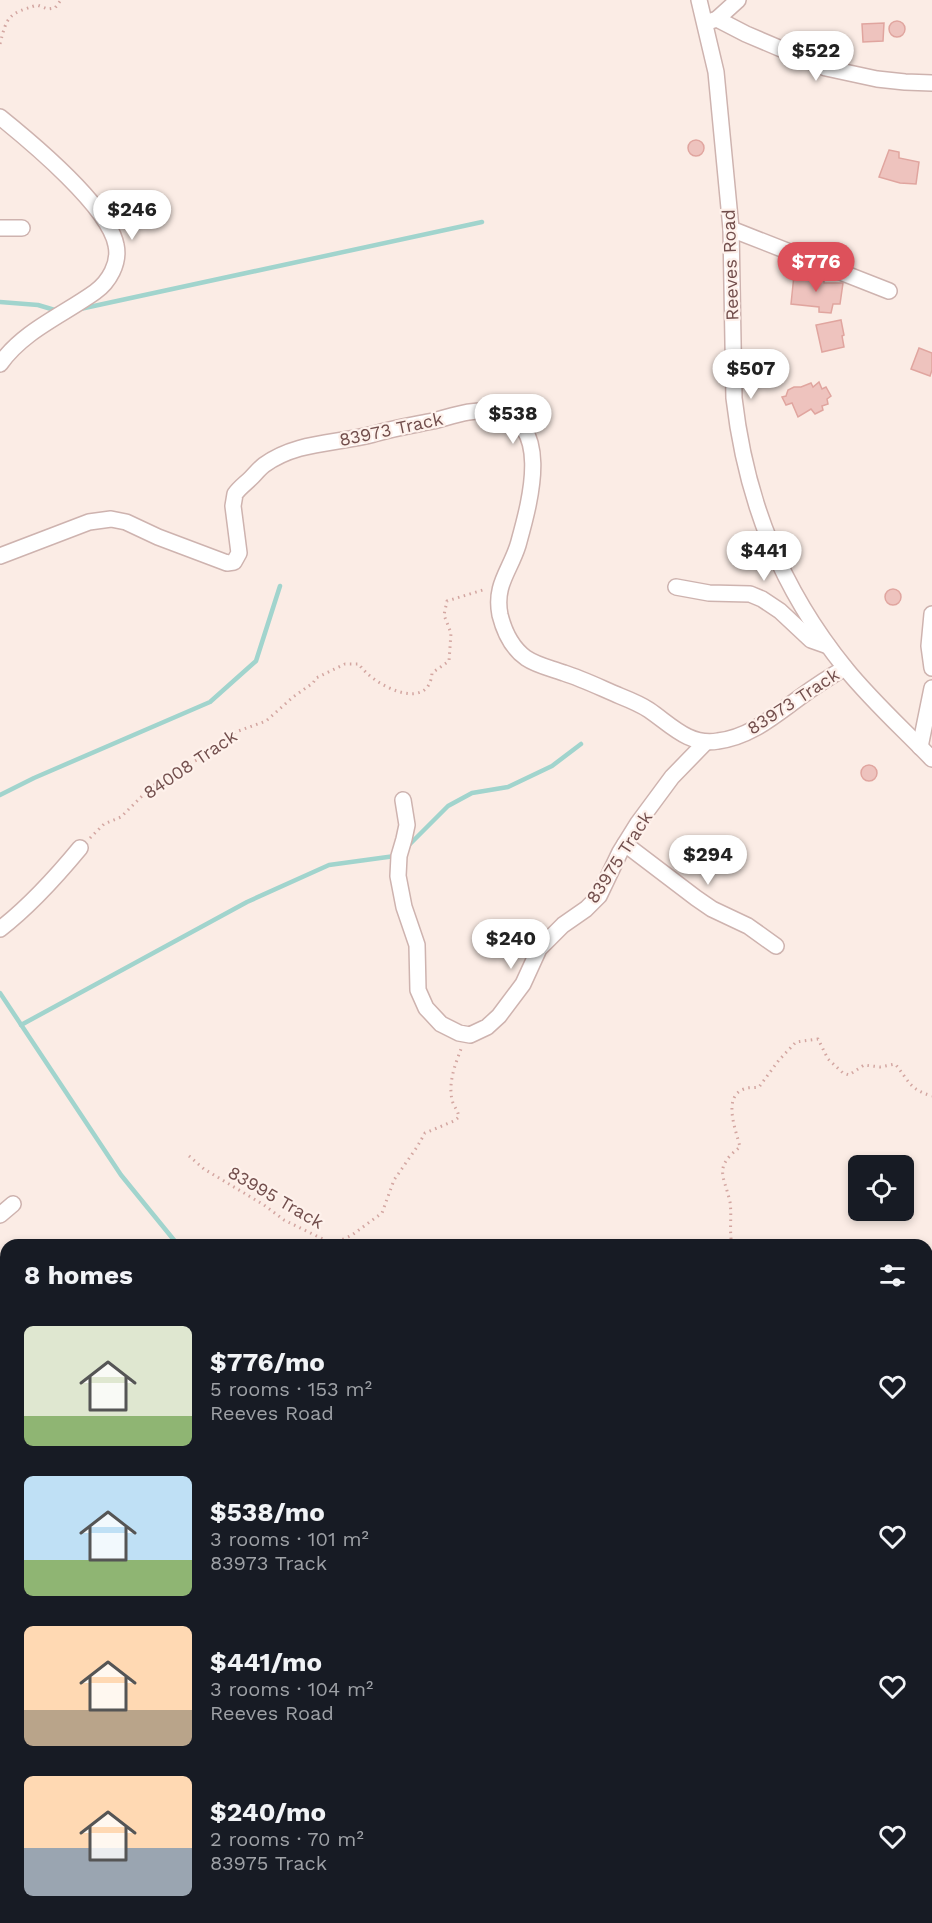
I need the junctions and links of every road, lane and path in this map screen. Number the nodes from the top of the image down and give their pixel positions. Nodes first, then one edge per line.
1 (61, 0) edge
2 (699, 0) edge
3 (738, 0) edge
4 (711, 21) junction
5 (0, 44) edge
6 (932, 83) edge
7 (0, 117) edge
8 (0, 228) edge
9 (22, 228) dead end
10 (731, 229) junction
11 (889, 291) dead end
12 (0, 364) edge
13 (0, 556) edge
14 (676, 587) dead end
15 (500, 588) junction
16 (932, 614) edge
17 (828, 646) junction
18 (845, 668) junction
19 (932, 668) edge
20 (932, 688) edge
21 (706, 742) junction
22 (920, 747) junction
23 (932, 759) edge
24 (403, 800) dead end
25 (625, 844) junction
26 (80, 848) joint
27 (0, 929) edge
28 (776, 946) dead end
29 (471, 1035) junction
30 (932, 1096) edge
31 (189, 1155) dead end
32 (12, 1204) dead end
33 (0, 1215) edge
34 (322, 1239) edge
35 (344, 1239) edge
36 (732, 1239) edge

1 - 5 path
2 - 4 street, Reeves Road
3 - 4 street
4 - 6 street
4 - 10 street, Reeves Road
7 - 12 street
8 - 9 street
10 - 11 street
10 - 17 street, Reeves Road
13 - 15 street, 83973 Track
14 - 17 street
15 - 21 street, 83973 Track
15 - 26 path, 84008 Track
16 - 19 street
17 - 18 street, Reeves Road
18 - 21 street, 83973 Track
18 - 22 street, Reeves Road
20 - 22 street
21 - 25 street, 83975 Track
22 - 23 street, Reeves Road
24 - 29 street
25 - 28 street
25 - 29 street, 83975 Track
26 - 27 street
29 - 35 path, 83995 Track
30 - 36 path
31 - 34 path, 83995 Track
32 - 33 street

